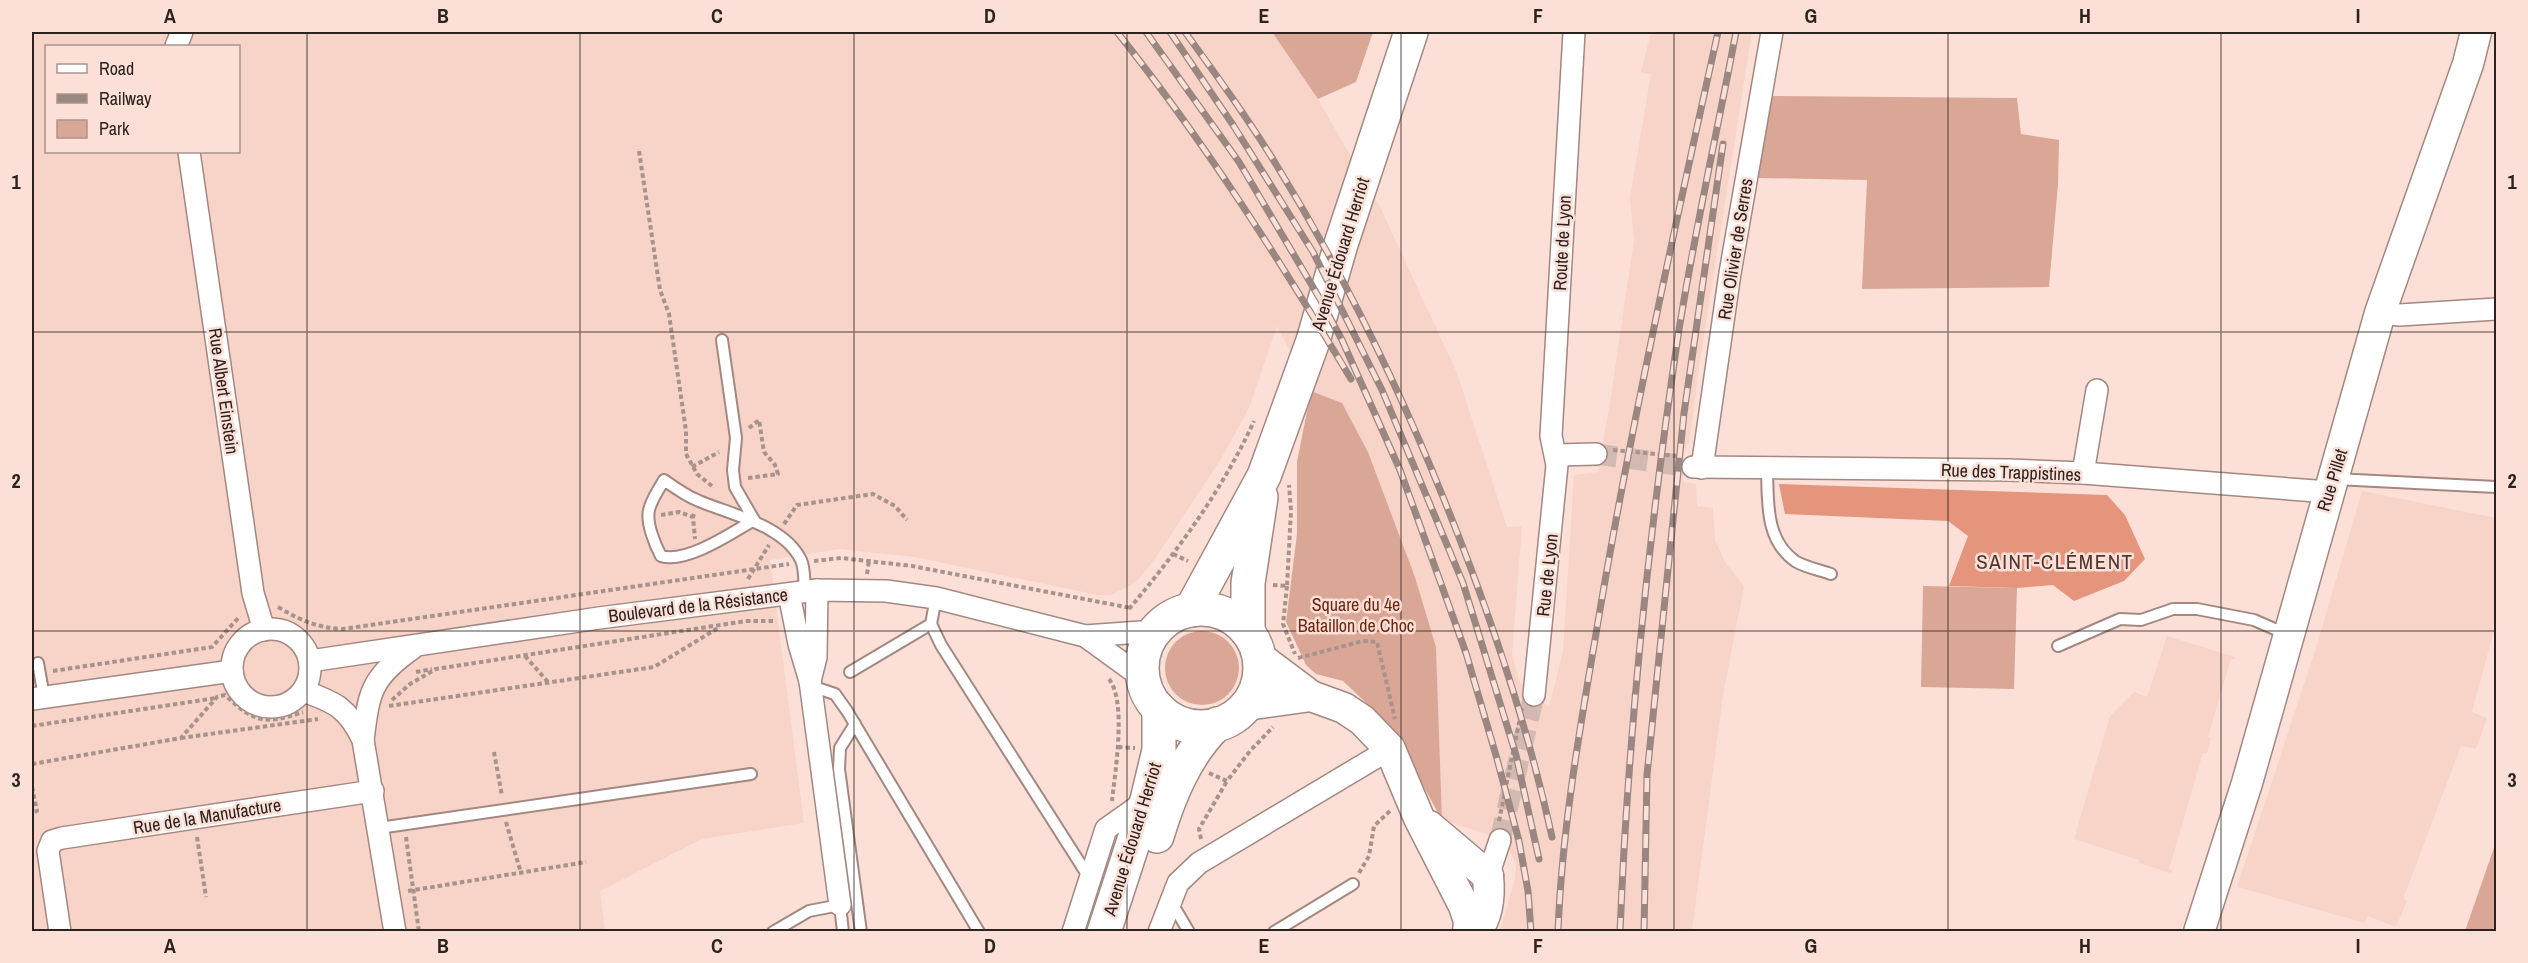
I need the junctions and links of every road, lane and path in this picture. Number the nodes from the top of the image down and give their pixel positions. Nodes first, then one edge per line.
1 (1411, 32) edge
2 (1574, 32) edge
3 (1772, 32) edge
4 (2476, 32) edge
5 (639, 151) dead end
6 (189, 153) edge
7 (2496, 309) edge
8 (2380, 313) junction
9 (723, 340) dead end
10 (2097, 390) dead end
11 (1256, 417) dead end
12 (719, 452) dead end
13 (1596, 454) tunnel mouth
14 (1556, 455) junction
15 (692, 467) junction
16 (1698, 468) joint
17 (1767, 469) junction
18 (2083, 473) junction
19 (1264, 476) junction
20 (2331, 485) junction
21 (712, 486) dead end
22 (2496, 488) edge
23 (1291, 511) dead end
24 (754, 520) junction
25 (802, 562) junction
26 (1831, 574) dead end
27 (1270, 585) dead end
28 (1287, 586) junction
29 (804, 592) junction
30 (936, 598) junction
31 (1131, 608) junction
32 (258, 609) junction
33 (1191, 610) junction
34 (1126, 613) dead end
35 (746, 621) dead end
36 (932, 624) junction
37 (722, 626) junction
38 (264, 630) junction
39 (1155, 631) junction
40 (2288, 635) junction
41 (1085, 636) junction
42 (1254, 644) junction
43 (416, 645) junction
44 (2058, 646) dead end
45 (525, 656) junction
46 (1297, 659) junction
47 (310, 661) junction
48 (1299, 664) dead end
49 (39, 668) joint
50 (232, 671) junction
51 (850, 672) dead end
52 (1104, 674) dead end
53 (1143, 678) junction
54 (549, 682) junction
55 (811, 684) junction
56 (303, 691) junction
57 (1534, 694) tunnel mouth
58 (38, 698) edge
59 (217, 698) junction
60 (1302, 698) junction
61 (1246, 705) junction
62 (1159, 709) junction
63 (345, 713) junction
64 (323, 718) dead end
65 (855, 724) junction
66 (1217, 724) junction
67 (32, 726) edge
68 (181, 738) junction
69 (363, 740) junction
70 (1390, 749) junction
71 (32, 764) edge
72 (1208, 772) dead end
73 (751, 774) dead end
74 (1227, 781) junction
75 (32, 787) edge
76 (374, 791) junction
77 (1147, 800) junction
78 (1415, 808) junction
79 (32, 812) edge
80 (194, 818) junction
81 (404, 824) junction
82 (1110, 826) junction
83 (379, 828) junction
84 (1500, 840) tunnel mouth
85 (1209, 856) junction
86 (586, 862) dead end
87 (1488, 876) junction
88 (1449, 877) junction
89 (1090, 879) junction
90 (1353, 884) joint
91 (413, 890) junction
92 (390, 892) junction
93 (206, 897) dead end
94 (1169, 903) junction
95 (840, 905) junction
96 (60, 932) edge
97 (395, 932) edge
98 (419, 932) edge
99 (773, 932) edge
100 (843, 932) edge
101 (861, 932) edge
102 (980, 932) edge
103 (1073, 932) edge
104 (1104, 932) edge
105 (1126, 932) edge
106 (1159, 932) edge
107 (1189, 932) edge
108 (1274, 932) edge
109 (1468, 932) edge
110 (1476, 932) edge
111 (2199, 932) edge

1 - 19 main road, Avenue Édouard Herriot
2 - 14 street, Route de Lyon
3 - 16 street, Rue Olivier de Serres
4 - 8 street, Rue Pillet
5 - 15 path
6 - 32 street, Rue Albert Einstein
7 - 8 street
8 - 20 street, Rue Pillet
9 - 24 lane
10 - 18 street
11 - 31 path
12 - 15 path
13 - 14 street
14 - 57 street, Rue de Lyon
15 - 21 path
16 - 17 street, Rue des Trappistines
17 - 18 street, Rue des Trappistines
17 - 26 lane
18 - 20 street, Rue des Trappistines
19 - 33 main road, Avenue Édouard Herriot
19 - 42 main road, Avenue Édouard Herriot
20 - 22 lane
20 - 40 street, Rue Pillet
23 - 28 path
24 - 24 lane
24 - 25 lane
25 - 29 lane
25 - 31 path
25 - 32 path
27 - 28 path
28 - 46 path
29 - 30 street, Boulevard de la Résistance
29 - 43 street, Boulevard de la Résistance
29 - 55 street
30 - 36 lane
30 - 41 street, Boulevard de la Résistance
31 - 34 path
32 - 38 street, Rue Albert Einstein
32 - 49 path
33 - 39 main road
33 - 42 main road
35 - 37 path
36 - 51 lane
36 - 89 lane
37 - 45 path
37 - 54 path
38 - 47 street
38 - 50 street
39 - 41 street, Boulevard de la Résistance
39 - 53 main road
40 - 44 lane
40 - 111 street, Rue Pillet
41 - 53 street, Boulevard de la Résistance
42 - 60 street
42 - 61 main road
43 - 47 street, Boulevard de la Résistance
43 - 69 street
45 - 54 path
45 - 54 path
46 - 48 path
46 - 70 path
47 - 56 street
49 - 58 lane
50 - 56 street
50 - 58 street
52 - 82 path
53 - 62 main road
55 - 65 lane
55 - 95 street
56 - 63 street
59 - 63 path
59 - 67 path
59 - 68 path
60 - 61 street
60 - 70 street
60 - 74 path
61 - 66 main road
62 - 66 main road
62 - 77 main road, Avenue Édouard Herriot
63 - 69 street
64 - 68 path
65 - 101 lane
65 - 102 lane
66 - 105 main road, Avenue Édouard Herriot
68 - 71 path
69 - 76 street
70 - 78 street
70 - 85 street
72 - 74 path
73 - 81 lane
74 - 85 path
75 - 79 path
76 - 80 street, Rue de la Manufacture
76 - 83 street
77 - 82 street
77 - 104 main road, Avenue Édouard Herriot
78 - 87 street
78 - 88 street
78 - 90 path
80 - 93 path
80 - 96 street, Rue de la Manufacture
81 - 83 lane
81 - 91 path
82 - 89 street
83 - 92 street
84 - 87 street
85 - 94 street
86 - 91 path
87 - 88 street
87 - 110 street
88 - 109 street
89 - 103 street
90 - 108 lane
91 - 92 path
91 - 98 path
92 - 97 street
94 - 106 street
94 - 107 lane
95 - 99 lane
95 - 100 lane

